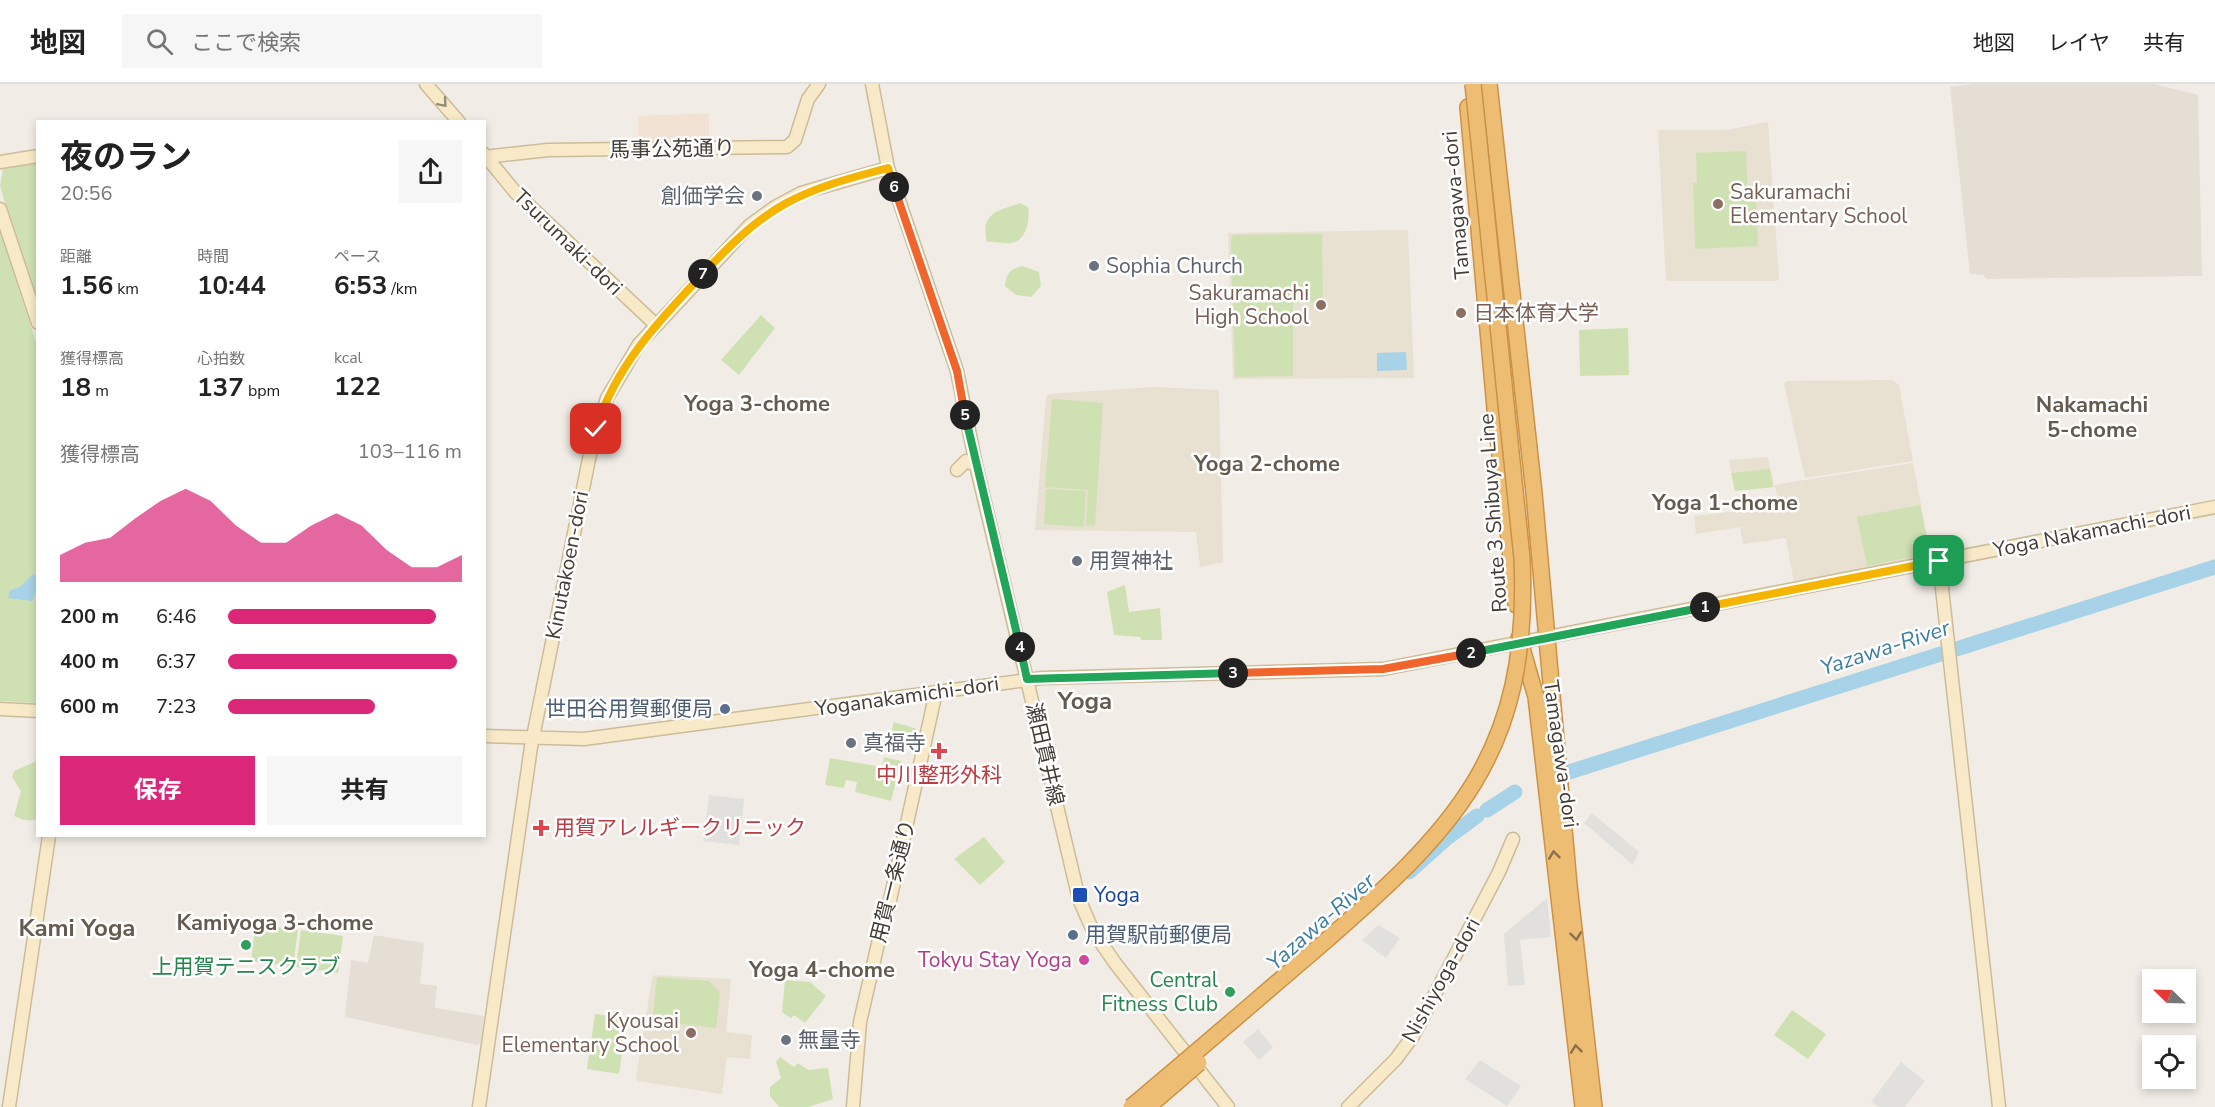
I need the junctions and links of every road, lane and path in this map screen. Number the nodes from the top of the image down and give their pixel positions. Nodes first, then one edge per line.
1 (426, 84) edge
2 (819, 84) edge
3 (872, 84) edge
4 (1466, 84) edge
5 (1473, 84) edge
6 (1483, 84) edge
7 (1490, 84) edge
8 (457, 120) edge
9 (36, 156) edge
10 (486, 156) edge
11 (486, 157) edge
12 (0, 162) edge
13 (888, 168) junction
14 (0, 209) edge
15 (36, 317) edge
16 (656, 325) junction
17 (976, 465) junction
18 (957, 470) dead end
19 (2215, 507) edge
20 (1939, 561) junction
21 (1545, 638) junction
22 (1520, 644) junction
23 (1027, 679) junction
24 (936, 692) junction
25 (0, 709) edge
26 (36, 711) edge
27 (486, 736) edge
28 (533, 738) junction
29 (49, 837) edge
30 (1513, 839) dead end
31 (9, 1107) edge
32 (479, 1107) edge
33 (853, 1107) edge
34 (1131, 1107) edge
35 (1148, 1107) edge
36 (1228, 1107) edge
37 (1348, 1107) edge
38 (1583, 1107) edge
39 (1594, 1107) edge
40 (1999, 1107) edge

1 -> 8 street
2 - 10 street, 馬事公苑通り
3 - 13 street, 瀬田貫井線
4 - 22 highway, Tamagawa-dori
5 - 34 highway, Route 3 Shibuya Line, bridge
6 - 35 highway, Route 3 Shibuya Line, bridge
7 - 21 highway, Tamagawa-dori
9 - 12 street
11 - 16 street, Tsurumaki-dori
13 - 16 street, Kinutakoen-dori
13 - 17 street, 瀬田貫井線
14 - 15 street
16 - 28 street, Kinutakoen-dori
17 - 18 street
17 - 23 street, 瀬田貫井線
19 - 20 street, Yoga Nakamachi-dori
20 - 21 street, Yoga Nakamachi-dori
20 - 40 street
21 - 22 street, Yoganakamichi-dori
21 -> 39 highway, Tamagawa-dori
22 - 23 street, Yoganakamichi-dori
38 -> 22 highway, Tamagawa-dori
23 - 24 street, Yoganakamichi-dori
23 - 36 street, 瀬田貫井線
24 - 28 street, Yoganakamichi-dori
24 - 33 street, 用賀一条通り
25 - 26 street
27 - 28 street, Yoganakamichi-dori
28 - 32 street, Kinutakoen-dori
29 - 31 street
30 - 37 street, Nishiyoga-dori

